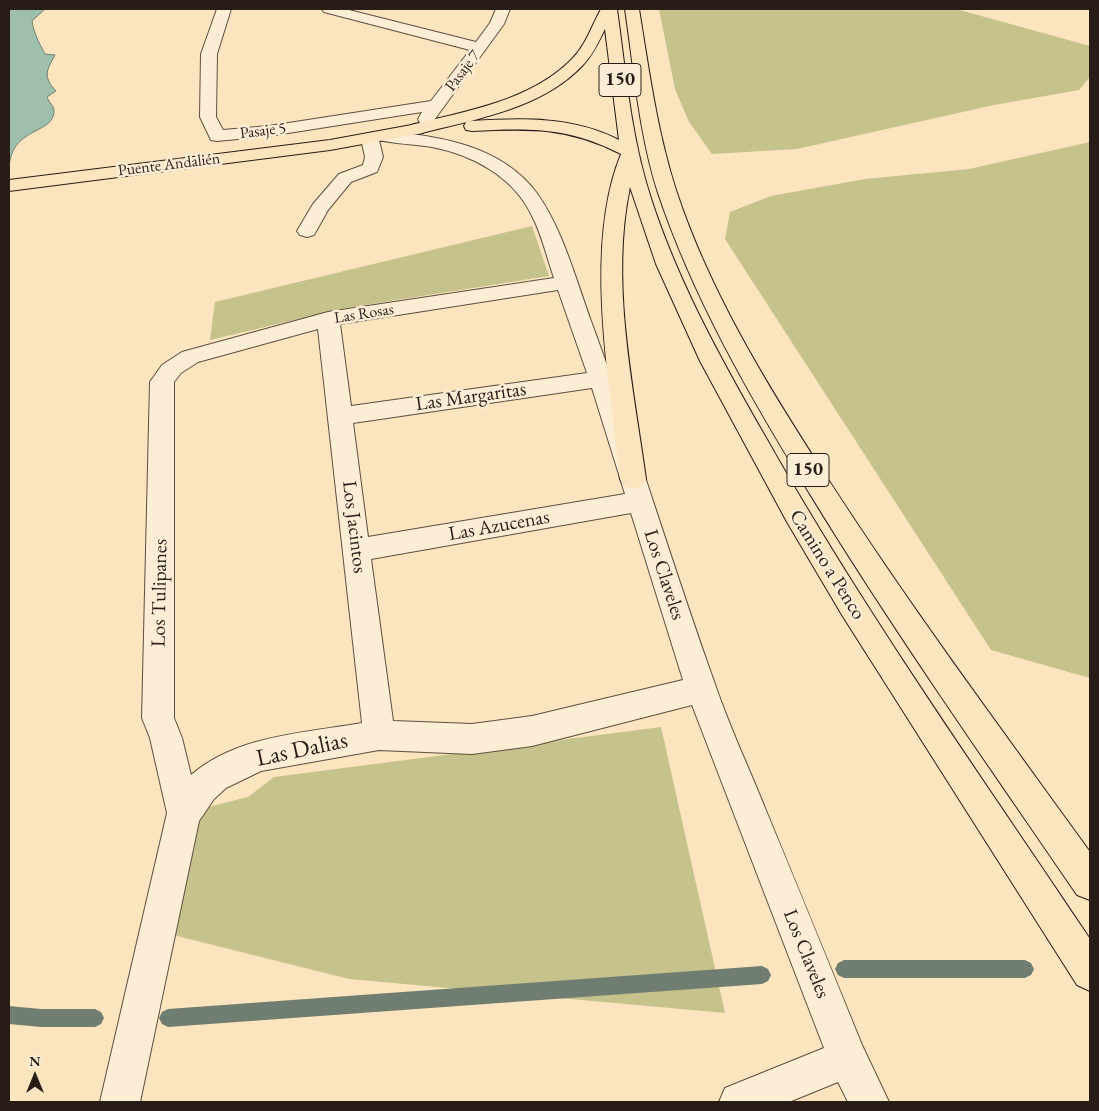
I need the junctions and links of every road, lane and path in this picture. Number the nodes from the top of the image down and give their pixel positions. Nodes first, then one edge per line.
1 (224, 9) edge
2 (329, 9) edge
3 (503, 9) edge
4 (609, 9) edge
5 (632, 9) edge
6 (480, 48) junction
7 (438, 105) junction
8 (417, 129) junction
9 (377, 137) junction
10 (630, 152) junction
11 (9, 186) edge
12 (306, 231) dead end
13 (567, 282) junction
14 (328, 319) junction
15 (169, 371) joint
16 (601, 379) junction
17 (340, 416) junction
18 (637, 490) junction
19 (357, 550) junction
20 (700, 689) junction
21 (379, 735) junction
22 (184, 813) junction
23 (1090, 882) edge
24 (1090, 972) edge
25 (848, 1058) junction
26 (120, 1102) edge
27 (739, 1102) edge
28 (869, 1102) edge

1 - 7 street, Pasaje 5
2 - 6 street
3 - 6 street, Pasaje 7
4 - 8 main road
4 - 10 main road, Camino a Penco / 150
5 - 23 main road, Camino a Penco / 150
6 - 7 street, Pasaje 7
7 - 8 street, Pasaje 7
8 - 9 main road, Puente Andalién
8 - 10 main road
9 - 11 main road, Puente Andalién
9 - 12 street
9 - 13 street, Los Claveles
10 - 18 main road
10 - 24 main road, Camino a Penco / 150
13 - 14 street, Las Rosas
13 - 16 street, Los Claveles
14 - 15 street, Las Rosas
14 - 17 street, Los Jacintos
15 - 22 street, Los Tulipanes
16 - 17 street, Las Margaritas
16 - 18 street, Los Claveles
17 - 19 street, Los Jacintos
18 - 19 street, Las Azucenas
18 - 20 street, Los Claveles
19 - 21 street, Los Jacintos
20 - 21 street, Las Dalias
20 - 25 street, Los Claveles
21 - 22 street, Las Dalias
22 - 26 street, Las Dalias
25 - 27 street
25 - 28 street, Los Claveles

